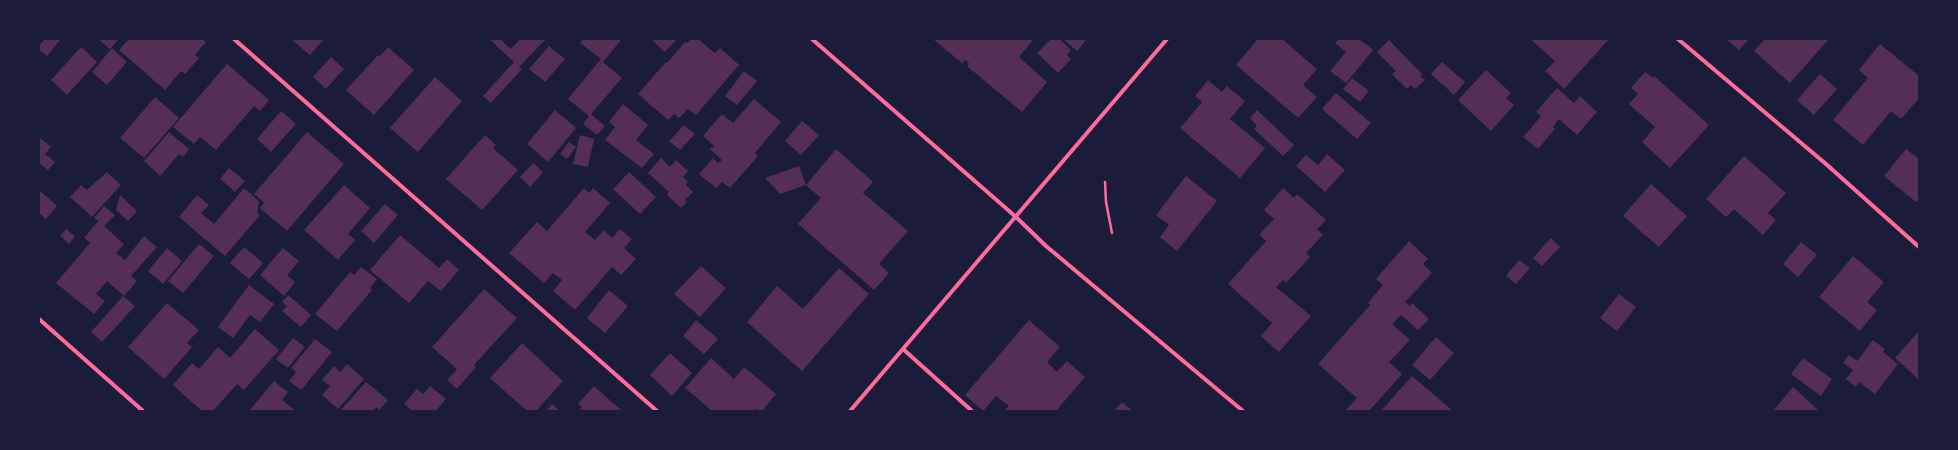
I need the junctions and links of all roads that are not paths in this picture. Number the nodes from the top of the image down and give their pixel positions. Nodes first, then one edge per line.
1 (234, 39) edge
2 (812, 39) edge
3 (1168, 39) edge
4 (1678, 39) edge
5 (1016, 217) junction
6 (1919, 247) edge
7 (39, 319) edge
8 (903, 349) junction
9 (144, 411) edge
10 (657, 411) edge
11 (850, 411) edge
12 (972, 411) edge
13 (1243, 411) edge

1 - 10 street
2 - 5 street
3 - 5 street
4 - 6 street
5 - 8 street
5 - 13 street
7 - 9 street
8 - 11 street
8 - 12 street

